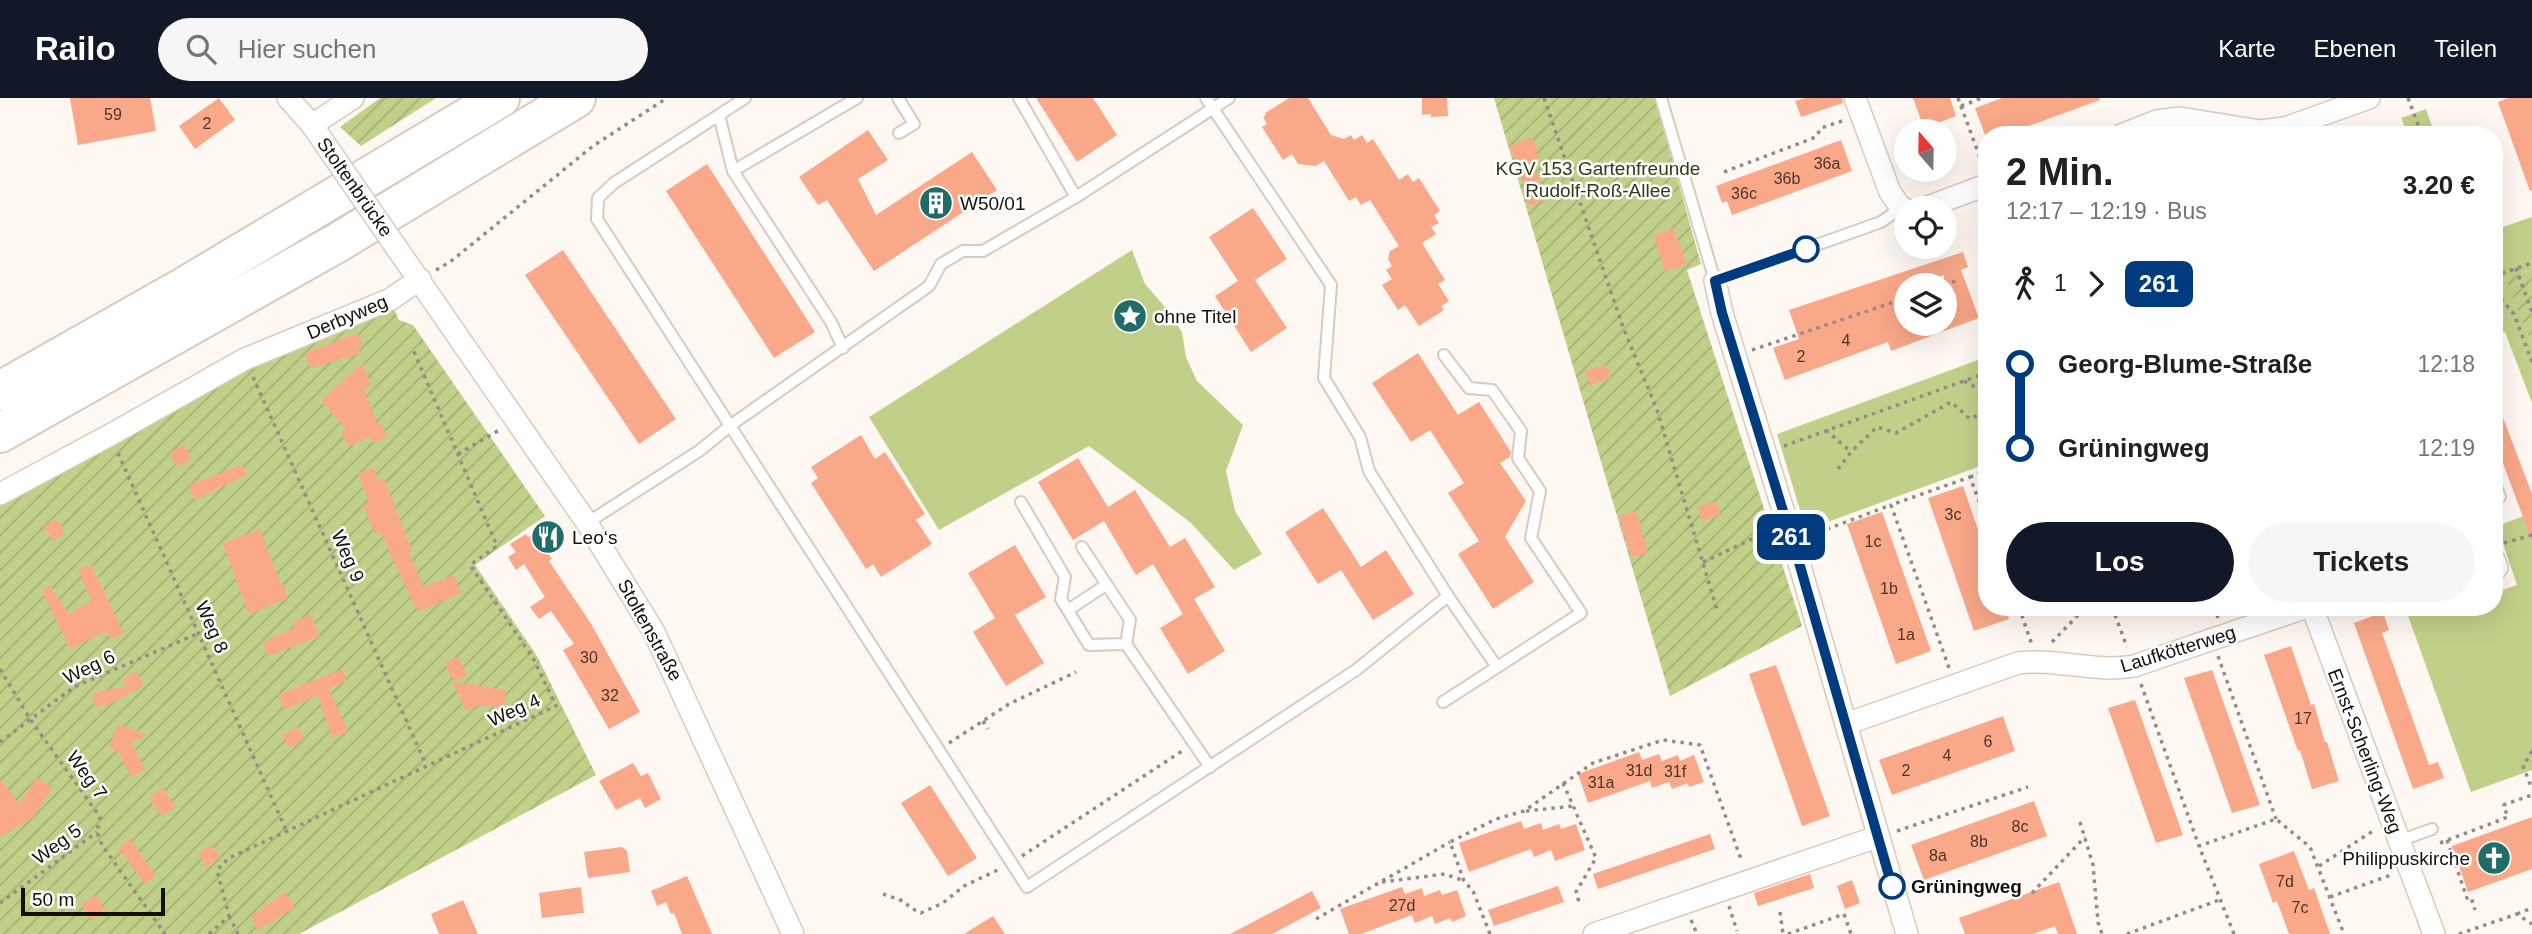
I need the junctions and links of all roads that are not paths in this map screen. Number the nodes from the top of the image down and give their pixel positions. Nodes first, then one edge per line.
1 (288, 98) edge
2 (353, 98) edge
3 (500, 98) edge
4 (576, 98) edge
5 (745, 98) edge
6 (857, 98) edge
7 (898, 98) edge
8 (1019, 98) edge
9 (1206, 98) edge
10 (1229, 98) edge
11 (1661, 98) edge
12 (2369, 98) edge
13 (1858, 106) edge
14 (1213, 108) junction
15 (719, 115) junction
16 (312, 125) junction
17 (2144, 126) edge
18 (2229, 126) edge
19 (2291, 126) edge
20 (899, 133) dead end
21 (733, 172) junction
22 (1978, 189) edge
23 (1957, 196) edge
24 (1076, 197) junction
25 (1894, 197) edge
26 (1894, 214) edge
27 (420, 279) junction
28 (1715, 281) junction
29 (843, 348) junction
30 (1444, 355) dead end
31 (0, 391) edge
32 (731, 425) junction
33 (0, 433) edge
34 (0, 494) edge
35 (1020, 502) dead end
36 (587, 523) junction
37 (1082, 547) dead end
38 (1106, 584) junction
39 (1448, 596) junction
40 (1068, 610) junction
41 (2282, 616) edge
42 (2312, 616) edge
43 (1126, 644) junction
44 (1497, 667) junction
45 (1443, 702) dead end
46 (1846, 724) junction
47 (1210, 767) junction
48 (2432, 829) dead end
49 (1877, 837) junction
50 (2404, 855) junction
51 (793, 934) edge
52 (1594, 934) edge
53 (1907, 934) edge
54 (2434, 934) edge

1 - 16 street, Stoltenbrücke
2 - 16 street
3 - 31 highway
4 - 33 highway
5 - 15 lane
6 - 21 lane
7 - 20 lane
8 - 24 lane
9 - 14 lane
10 - 14 lane
11 - 28 lane
12 - 19 street
13 - 25 street
14 - 24 lane
14 - 39 lane
15 - 21 lane
15 - 32 lane
16 - 27 street, Stoltenbrücke, bridge
17 - 18 street
21 - 29 lane
22 - 23 street
24 - 29 lane
26 - 28 lane
27 - 34 street, Derbyweg
27 - 36 street, Stoltenstraße
28 - 46 street
29 - 32 lane
30 - 44 lane
32 - 36 lane
32 - 47 lane
35 - 40 lane
36 - 51 street, Stoltenstraße
37 - 38 lane
38 - 40 lane
38 - 43 lane
39 - 44 lane
39 - 47 lane
40 - 43 lane
41 - 46 street, Laufkötterweg
42 - 50 street, Ernst-Scherling-Weg
43 - 47 lane
44 - 45 lane
46 - 49 street
48 - 50 lane
49 - 52 street
49 - 53 street
50 - 54 street, Ernst-Scherling-Weg

